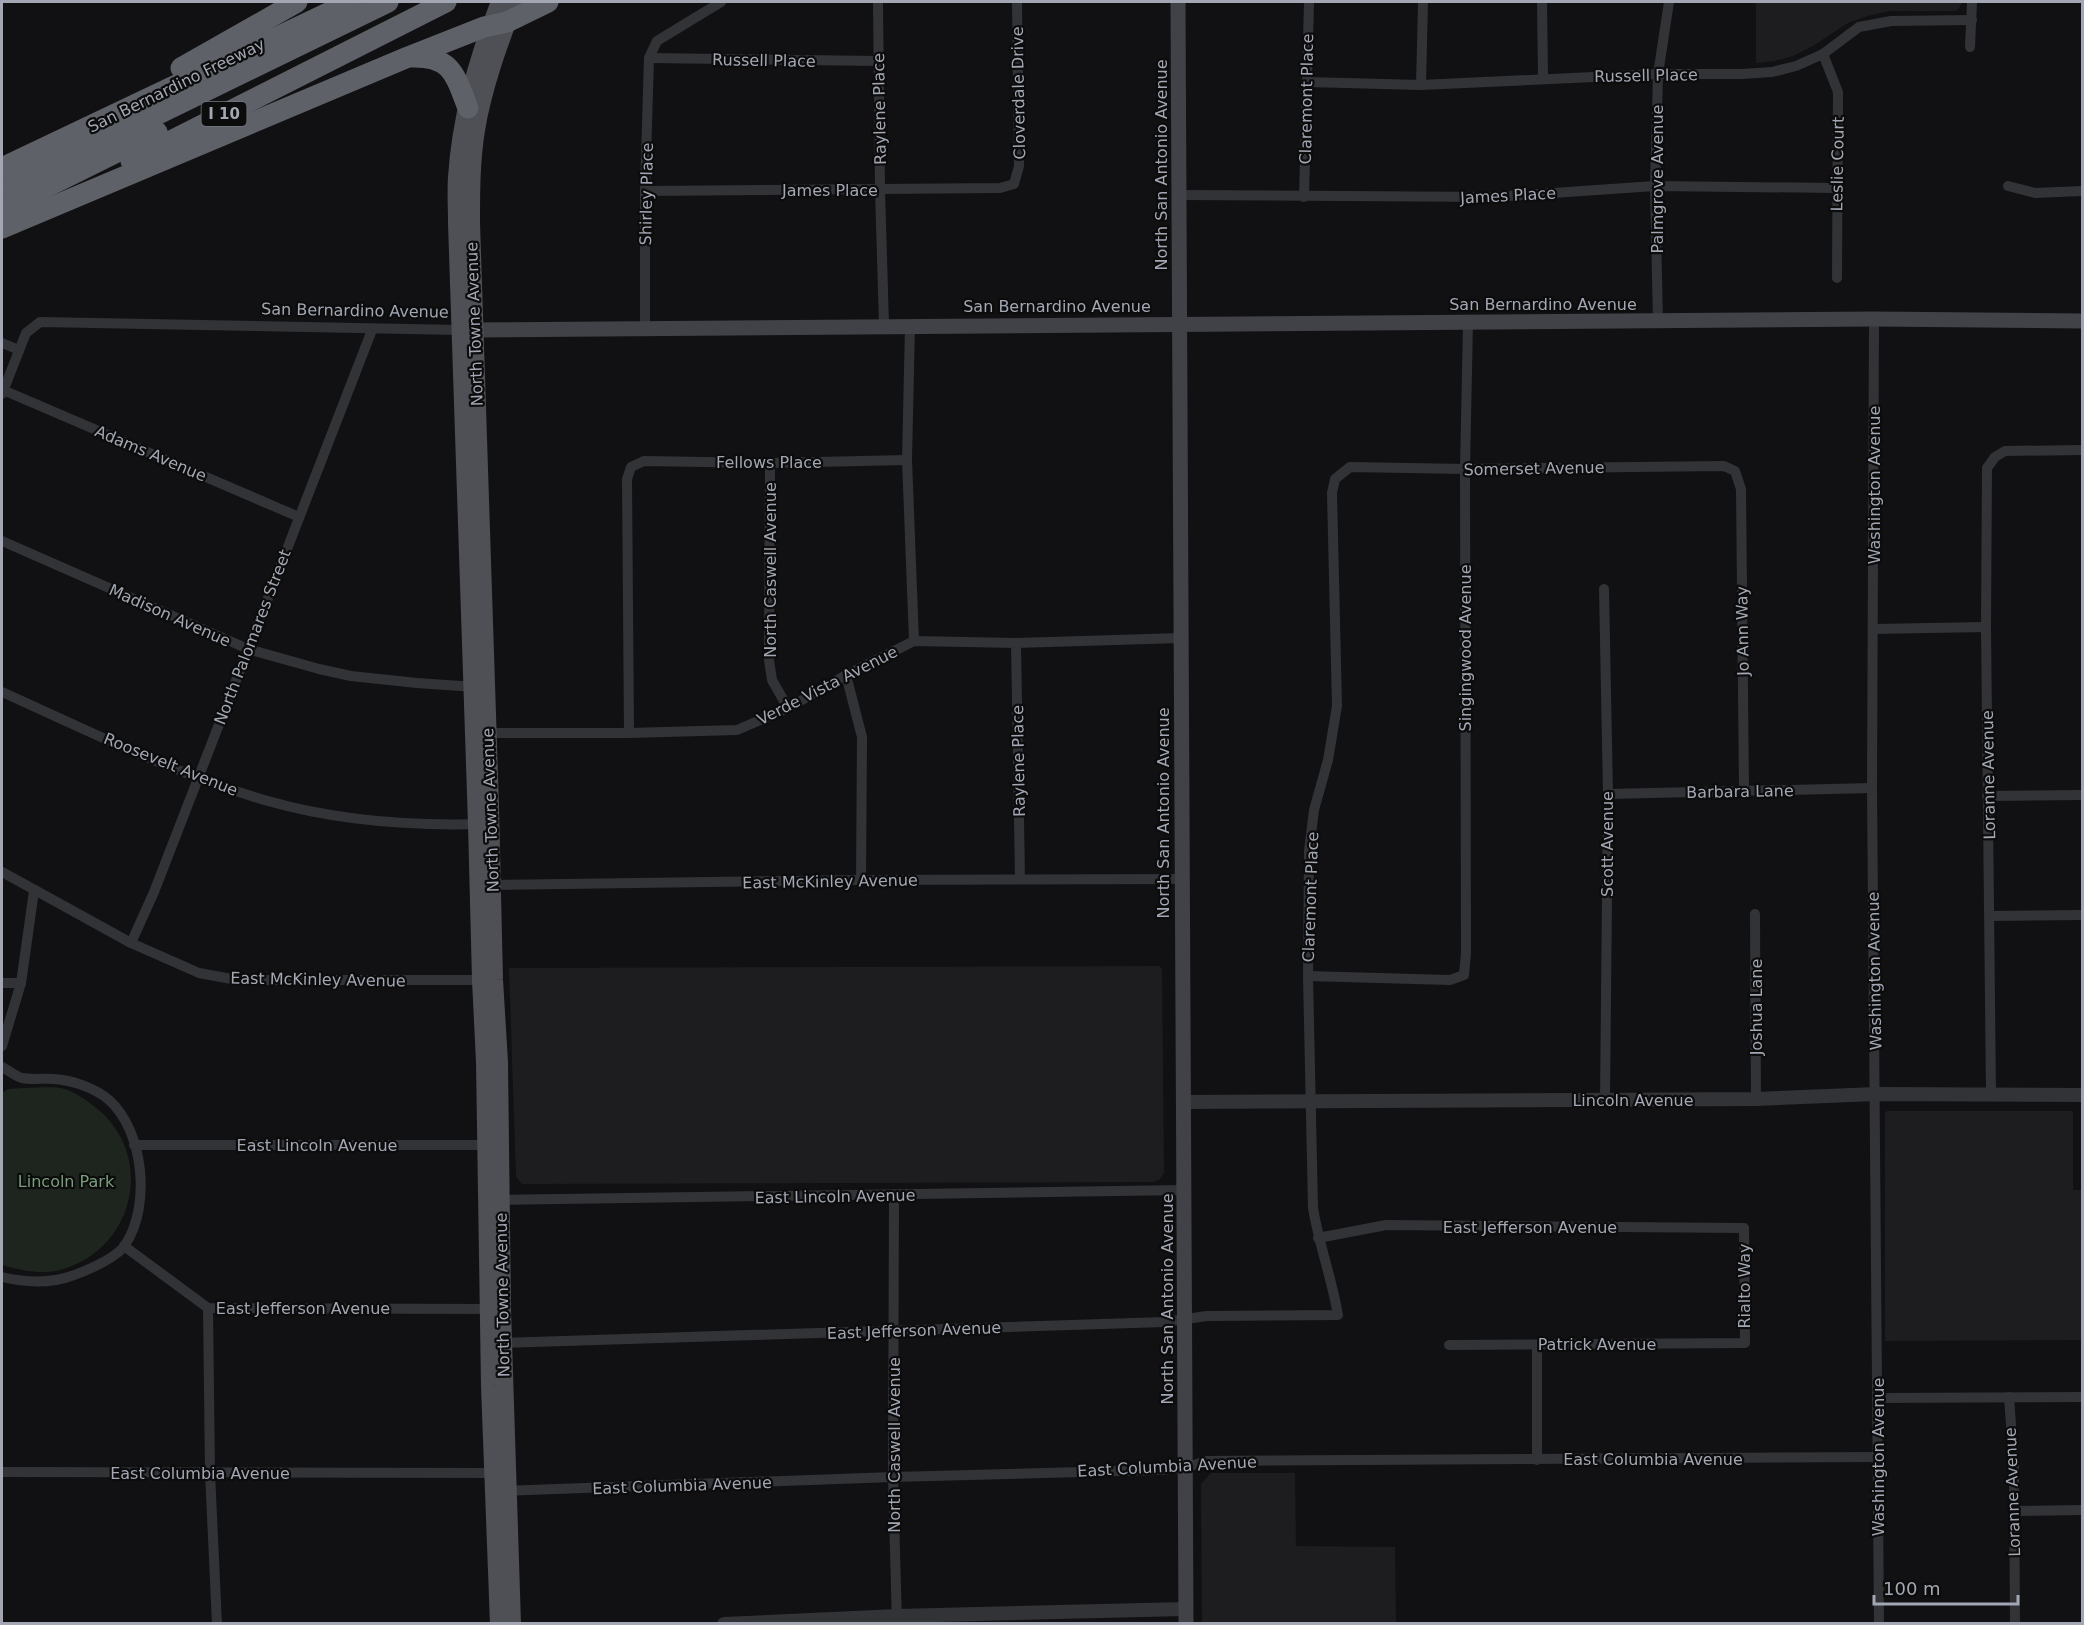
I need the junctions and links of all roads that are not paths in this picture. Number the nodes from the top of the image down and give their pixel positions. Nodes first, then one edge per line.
1 (297, 2) edge
2 (351, 2) edge
3 (388, 2) edge
4 (422, 2) edge
5 (446, 2) edge
6 (500, 2) edge
7 (514, 2) edge
8 (548, 2) edge
9 (721, 2) edge
10 (878, 2) edge
11 (1017, 2) edge
12 (1178, 2) edge
13 (1309, 2) edge
14 (1423, 2) edge
15 (1542, 2) edge
16 (1669, 2) edge
17 (1972, 2) edge
18 (1972, 20) junction
19 (499, 23) junction
20 (1970, 47) dead end
21 (1823, 54) junction
22 (408, 57) junction
23 (649, 58) junction
24 (879, 61) junction
25 (1658, 74) junction
26 (1543, 79) junction
27 (1306, 82) junction
28 (1421, 85) junction
29 (468, 108) junction
30 (2, 167) edge
31 (1014, 184) joint
32 (1655, 186) junction
33 (2008, 186) dead end
34 (1836, 188) junction
35 (2, 190) edge
36 (880, 190) junction
37 (645, 191) junction
38 (2082, 191) edge
39 (1180, 195) junction
40 (1304, 198) junction
41 (2, 208) edge
42 (2, 227) edge
43 (1837, 278) dead end
44 (1874, 319) junction
45 (2082, 321) edge
46 (1468, 322) junction
47 (1658, 322) junction
48 (1179, 324) junction
49 (884, 325) junction
50 (910, 325) junction
51 (645, 329) junction
52 (372, 330) junction
53 (466, 330) junction
54 (2, 344) edge
55 (19, 350) junction
56 (2, 392) edge
57 (2082, 450) edge
58 (907, 460) junction
59 (770, 463) junction
60 (1465, 469) junction
61 (1735, 471) joint
62 (1335, 478) joint
63 (299, 517) junction
64 (2, 541) edge
65 (1604, 589) dead end
66 (1986, 627) junction
67 (1873, 628) junction
68 (1180, 638) junction
69 (914, 641) junction
70 (1016, 643) junction
71 (248, 649) junction
72 (846, 675) junction
73 (480, 687) junction
74 (2, 692) edge
75 (788, 708) junction
76 (481, 733) junction
77 (629, 733) junction
78 (197, 778) junction
79 (1872, 788) junction
80 (1744, 791) junction
81 (1608, 794) junction
82 (2082, 795) edge
83 (1988, 796) junction
84 (484, 824) junction
85 (2, 872) edge
86 (1020, 879) junction
87 (1182, 879) junction
88 (861, 880) junction
89 (485, 885) junction
90 (34, 891) junction
91 (1755, 914) dead end
92 (2082, 915) edge
93 (1990, 916) junction
94 (131, 943) junction
95 (1308, 976) junction
96 (481, 980) junction
97 (2, 982) edge
98 (21, 982) junction
99 (2, 1046) edge
100 (2, 1067) edge
101 (1876, 1094) junction
102 (1991, 1095) junction
103 (2082, 1095) edge
104 (1756, 1099) junction
105 (1312, 1100) junction
106 (1605, 1100) junction
107 (1183, 1102) junction
108 (134, 1145) junction
109 (493, 1145) junction
110 (1184, 1190) junction
111 (894, 1195) junction
112 (493, 1200) junction
113 (1744, 1228) joint
114 (1318, 1238) junction
115 (124, 1246) junction
116 (2, 1277) edge
117 (208, 1308) junction
118 (496, 1309) junction
119 (1338, 1315) joint
120 (1185, 1319) junction
121 (893, 1331) junction
122 (496, 1343) junction
123 (1745, 1344) joint
124 (1449, 1345) dead end
125 (1537, 1345) junction
126 (2009, 1397) junction
127 (2082, 1397) edge
128 (1878, 1398) junction
129 (1878, 1457) junction
130 (1537, 1460) junction
131 (1185, 1468) junction
132 (2, 1472) edge
133 (210, 1473) junction
134 (500, 1473) junction
135 (893, 1477) junction
136 (500, 1491) junction
137 (2082, 1510) edge
138 (2014, 1511) junction
139 (1186, 1616) edge
140 (897, 1620) edge
141 (217, 1623) edge
142 (499, 1623) edge
143 (512, 1623) edge
144 (724, 1623) edge
145 (1879, 1623) edge
146 (2015, 1623) edge

1 - 30 highway
2 - 30 highway, San Bernardino Freeway
3 - 35 highway
4 - 41 highway
5 - 42 highway, I 10
6 - 19 main road, North Towne Avenue
7 - 19 main road, North Towne Avenue
8 - 19 highway
9 - 23 street
10 - 24 street, Raylene Place
11 - 31 street, Cloverdale Drive
12 - 39 main road, North San Antonio Avenue
13 - 27 street, Claremont Place
14 - 28 street
15 - 26 street
16 - 25 street, Palmgrove Avenue
17 - 18 street
18 - 20 street
18 - 21 street, Russell Place
19 - 22 highway
19 - 29 main road, North Towne Avenue
19 - 53 main road, North Towne Avenue
21 - 25 street, Russell Place
21 - 34 street, Leslie Court
22 - 29 highway
22 - 42 highway
23 - 24 street, Russell Place
23 - 37 street, Shirley Place
24 - 36 street, Raylene Place
25 - 26 street, Russell Place
25 - 32 street, Palmgrove Avenue
26 - 28 street, Russell Place
27 - 28 street, Russell Place
27 - 40 street, Claremont Place
29 - 53 main road, North Towne Avenue
31 - 36 street, James Place
32 - 34 street, James Place
32 - 40 street, James Place
32 - 47 street, Palmgrove Avenue
33 - 38 street
34 - 43 street, Leslie Court
36 - 37 street, James Place
36 - 49 street, Raylene Place
37 - 51 street, Shirley Place
39 - 40 street, James Place
39 - 48 main road, North San Antonio Avenue
44 - 45 main road, San Bernardino Avenue
44 - 47 main road, San Bernardino Avenue
44 - 67 street, Washington Avenue
46 - 47 main road, San Bernardino Avenue
46 - 48 main road, San Bernardino Avenue
46 - 60 street, Singingwood Avenue
48 - 50 main road, San Bernardino Avenue
48 - 68 main road, North San Antonio Avenue
49 - 50 main road, San Bernardino Avenue
49 - 51 main road, San Bernardino Avenue
50 - 58 street
51 - 53 main road, San Bernardino Avenue
52 - 53 street, San Bernardino Avenue
52 - 55 street, San Bernardino Avenue
52 - 63 street, North Palomares Street
53 - 73 main road, North Towne Avenue
54 - 55 street
55 - 56 street
56 - 63 street, Adams Avenue
57 - 66 street, Loranne Avenue
58 - 59 street, Fellows Place
58 - 69 street
59 - 75 street, North Caswell Avenue
59 - 77 street, Fellows Place
60 - 61 street, Somerset Avenue
60 - 62 street, Somerset Avenue
60 - 95 street, Singingwood Avenue
61 - 80 street, Jo Ann Way
62 - 95 street, Claremont Place
63 - 71 street, North Palomares Street
64 - 71 street, Madison Avenue
65 - 81 street, Scott Avenue
66 - 67 street
66 - 83 street, Loranne Avenue
67 - 79 street, Washington Avenue
68 - 70 street, Verde Vista Avenue
68 - 87 main road, North San Antonio Avenue
69 - 70 street, Verde Vista Avenue
69 - 72 street, Verde Vista Avenue
70 - 86 street, Raylene Place
71 - 73 street, Madison Avenue
71 - 78 street, North Palomares Street
72 - 75 street, Verde Vista Avenue
72 - 88 street
73 - 76 main road, North Towne Avenue
74 - 78 street, Roosevelt Avenue
75 - 77 street, Verde Vista Avenue
76 - 77 street, Verde Vista Avenue
76 - 84 main road, North Towne Avenue
78 - 84 street, Roosevelt Avenue
78 - 94 street, North Palomares Street
79 - 80 street, Barbara Lane
79 - 101 street, Washington Avenue
80 - 81 street, Barbara Lane
81 - 106 street, Scott Avenue
82 - 83 street
83 - 93 street, Loranne Avenue
84 - 89 main road, North Towne Avenue
85 - 90 street, East McKinley Avenue
86 - 87 street, East McKinley Avenue
86 - 88 street, East McKinley Avenue
87 - 107 main road, North San Antonio Avenue
88 - 89 street, East McKinley Avenue
89 - 96 main road, North Towne Avenue
89 - 109 main road, North Towne Avenue
90 - 94 street, East McKinley Avenue
90 - 98 street
91 - 104 street, Joshua Lane
92 - 93 street
93 - 102 street, Loranne Avenue
94 - 96 street, East McKinley Avenue
95 - 105 street, Claremont Place
96 - 109 main road, North Towne Avenue
97 - 98 street
98 - 99 street
100 - 108 street
101 - 102 street, Lincoln Avenue
101 - 104 street, Lincoln Avenue
101 - 128 street, Washington Avenue
102 - 103 street, Lincoln Avenue
104 - 106 street, Lincoln Avenue
105 - 106 street, Lincoln Avenue
105 - 107 street, Lincoln Avenue
105 - 114 street, Claremont Place
107 - 110 main road, North San Antonio Avenue
108 - 109 street, East Lincoln Avenue
108 - 115 street
109 - 112 main road, North Towne Avenue
110 - 111 street, East Lincoln Avenue
110 - 120 main road, North San Antonio Avenue
111 - 112 street, East Lincoln Avenue
111 - 121 street, North Caswell Avenue
112 - 118 main road, North Towne Avenue
113 - 114 street, East Jefferson Avenue
113 - 123 street, Rialto Way
114 - 119 street, Claremont Place
115 - 116 street
115 - 117 street, East Jefferson Avenue
117 - 118 street, East Jefferson Avenue
117 - 133 street
118 - 122 main road, North Towne Avenue
119 - 120 street, East Jefferson Avenue
120 - 121 street, East Jefferson Avenue
120 - 131 main road, North San Antonio Avenue
121 - 122 street, East Jefferson Avenue
121 - 135 street, North Caswell Avenue
122 - 134 main road, North Towne Avenue
123 - 125 street, Patrick Avenue
124 - 125 street, Patrick Avenue
125 - 130 street
126 - 127 street
126 - 128 street
126 - 138 street, Loranne Avenue
128 - 129 street, Washington Avenue
129 - 130 street, East Columbia Avenue
129 - 145 street, Washington Avenue
130 - 131 street, East Columbia Avenue
131 - 135 street, East Columbia Avenue
131 - 139 main road, North San Antonio Avenue
132 - 133 street, East Columbia Avenue
133 - 134 street, East Columbia Avenue
133 - 141 street
134 - 136 main road, North Towne Avenue
135 - 136 street, East Columbia Avenue
135 - 140 street, North Caswell Avenue
136 - 142 main road, North Towne Avenue
136 - 143 main road, North Towne Avenue
137 - 138 street
138 - 146 street, Loranne Avenue
139 - 140 street
140 - 144 street

